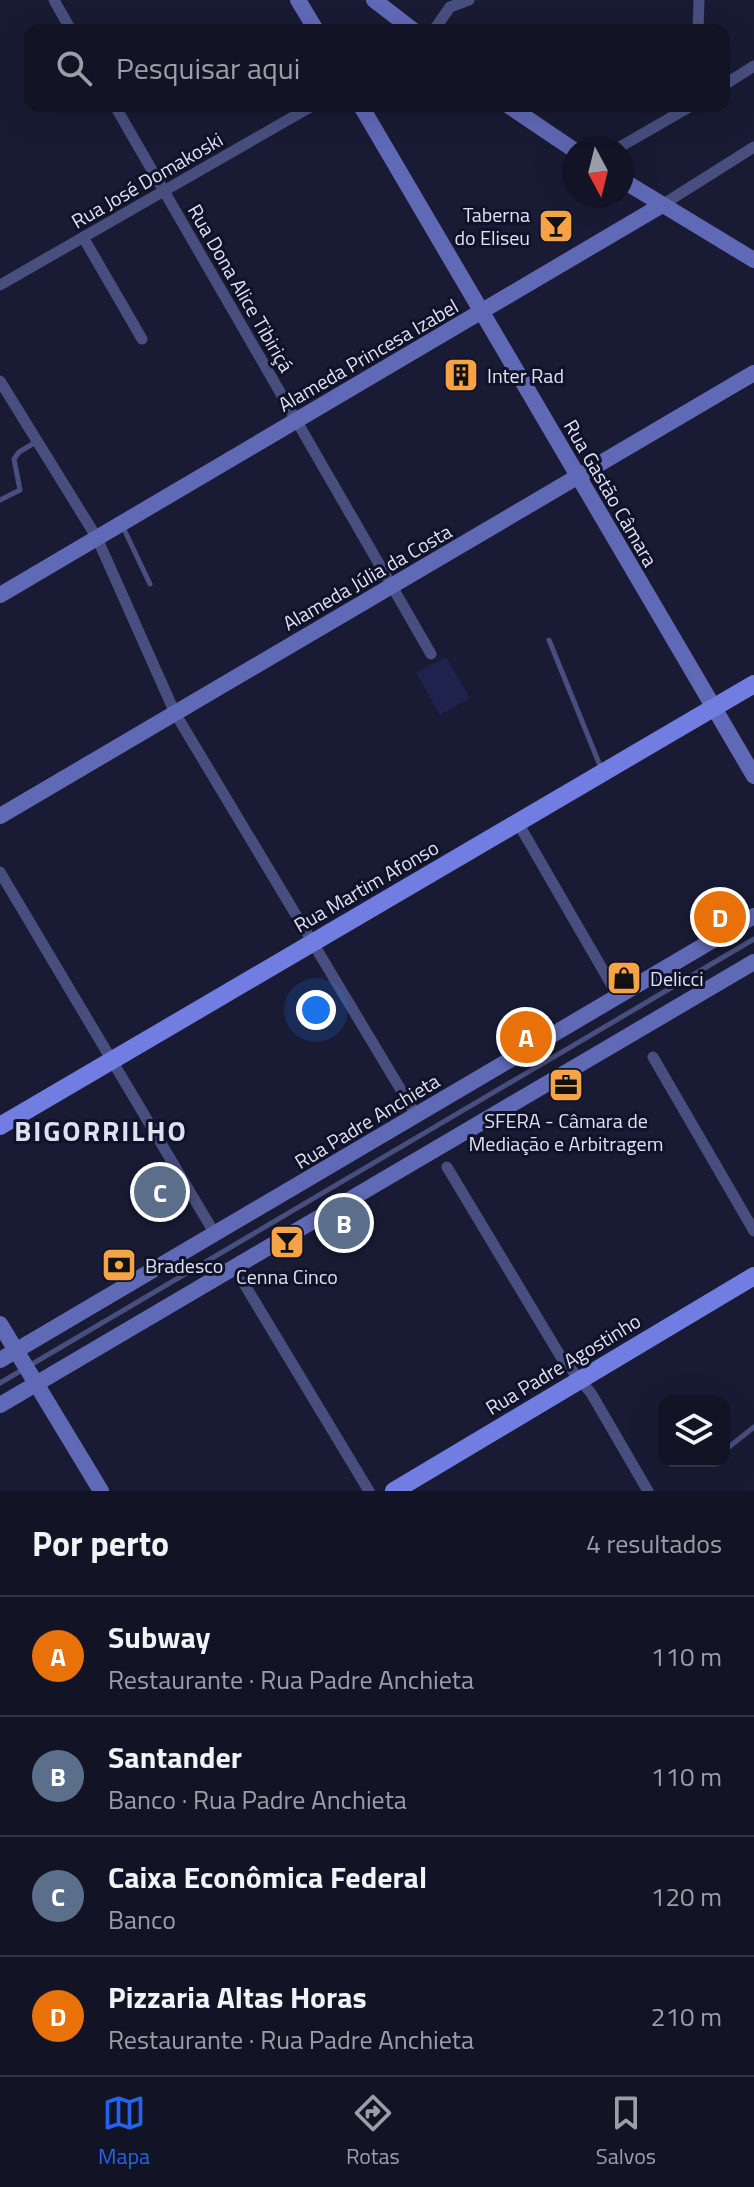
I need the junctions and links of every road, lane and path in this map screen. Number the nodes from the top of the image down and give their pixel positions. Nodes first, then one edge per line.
1 (54, 0) edge
2 (374, 0) edge
3 (469, 0) edge
4 (699, 0) edge
5 (300, 1) edge
6 (451, 4) edge
7 (68, 24) edge
8 (313, 24) edge
9 (405, 24) edge
10 (438, 24) edge
11 (698, 24) edge
12 (754, 66) edge
13 (730, 81) edge
14 (118, 112) edge
15 (302, 112) edge
16 (364, 112) edge
17 (518, 112) edge
18 (681, 112) edge
19 (634, 139) edge
20 (562, 142) edge
21 (754, 147) edge
22 (634, 188) edge
23 (164, 191) junction
24 (662, 205) junction
25 (83, 237) junction
26 (754, 260) edge
27 (0, 285) edge
28 (481, 312) junction
29 (142, 339) dead end
30 (754, 373) edge
31 (0, 381) edge
32 (296, 420) junction
33 (37, 442) junction
34 (578, 476) junction
35 (0, 500) edge
36 (121, 524) junction
37 (97, 538) junction
38 (150, 584) dead end
39 (392, 586) junction
40 (0, 595) edge
41 (549, 640) dead end
42 (431, 654) dead end
43 (754, 684) edge
44 (714, 708) junction
45 (175, 713) junction
46 (603, 773) junction
47 (754, 776) edge
48 (0, 816) edge
49 (518, 823) junction
50 (0, 872) edge
51 (754, 916) edge
52 (754, 939) edge
53 (313, 942) junction
54 (754, 962) edge
55 (618, 996) junction
56 (653, 1057) dead end
57 (112, 1060) junction
58 (416, 1115) junction
59 (0, 1126) edge
60 (447, 1167) dead end
61 (754, 1231) edge
62 (215, 1234) junction
63 (754, 1276) edge
64 (243, 1282) dead end
65 (0, 1324) edge
66 (0, 1360) edge
67 (580, 1380) junction
68 (1, 1382) edge
69 (6, 1402) edge
70 (754, 1427) edge
71 (730, 1446) edge
72 (101, 1491) edge
73 (369, 1491) edge
74 (394, 1491) edge
75 (648, 1491) edge

1 - 7 street
2 - 9 street
3 - 6 street
4 - 11 street
5 - 8 street
6 - 10 street
12 - 13 street
14 - 23 street, Rua Dona Alice Tibiriçá
15 - 23 street, Rua José Domakoski
16 - 28 street, Rua Gastão Câmara
17 - 20 street
18 - 19 street
21 - 24 street, Alameda Princesa Izabel
22 - 24 street
23 - 25 street, Rua José Domakoski
23 - 32 street, Rua Dona Alice Tibiriçá
24 - 26 street
24 - 28 street, Alameda Princesa Izabel
25 - 27 street, Rua José Domakoski
25 - 29 street
28 - 32 street, Alameda Princesa Izabel
28 - 34 street, Rua Gastão Câmara
30 - 34 street, Alameda Júlia da Costa
31 - 33 street
32 - 36 street, Alameda Princesa Izabel
32 - 39 street, Rua Dona Alice Tibiriçá
33 - 35 lane
33 - 37 street
34 - 39 street, Alameda Júlia da Costa
34 - 44 street, Rua Gastão Câmara
36 - 37 street, Alameda Princesa Izabel
36 - 38 lane
37 - 40 street, Alameda Princesa Izabel
37 - 45 street
39 - 42 street, Rua Dona Alice Tibiriçá
39 - 45 street, Alameda Júlia da Costa
41 - 46 lane
43 - 44 main road, Rua Martim Afonso
44 - 46 main road, Rua Martim Afonso
44 - 47 street, Rua Gastão Câmara
45 - 48 street, Alameda Júlia da Costa
45 - 53 street
46 - 49 main road, Rua Martim Afonso
49 - 53 main road, Rua Martim Afonso
49 - 55 street
50 - 57 street
51 - 55 street, Rua Padre Anchieta
52 - 68 lane
53 - 57 main road, Rua Martim Afonso
53 - 58 street
54 - 69 street
55 - 58 street, Rua Padre Anchieta
56 - 61 street
57 - 59 main road, Rua Martim Afonso
57 - 62 street
58 - 62 street, Rua Padre Anchieta
60 - 67 street
62 - 66 street, Rua Padre Anchieta
63 - 67 main road, Rua Padre Agostinho
64 - 73 street
65 - 72 street
67 - 74 main road, Rua Padre Agostinho
67 - 75 street
70 - 71 lane

